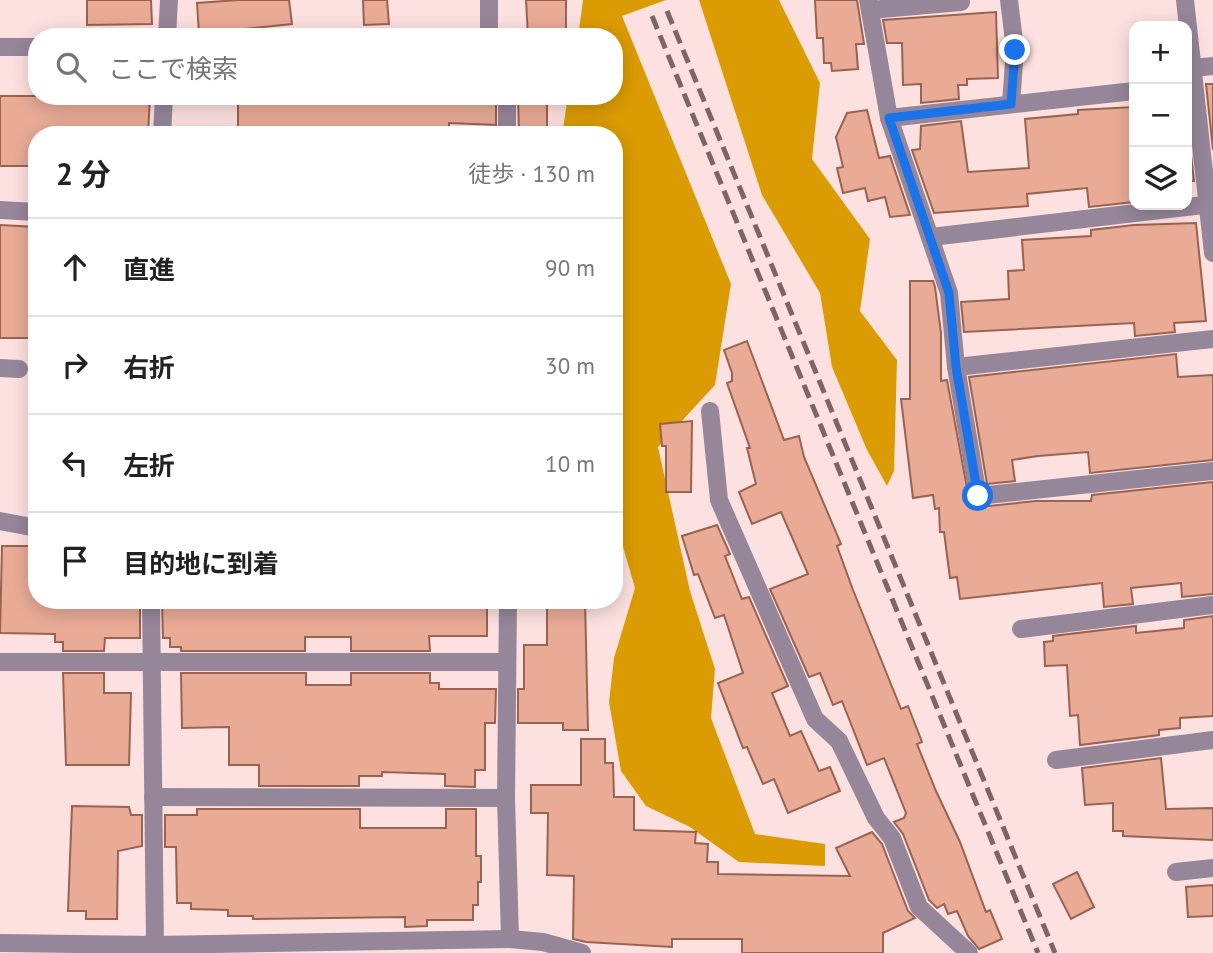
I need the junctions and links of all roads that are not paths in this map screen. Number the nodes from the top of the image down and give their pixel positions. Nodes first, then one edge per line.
1 (169, 0) edge
2 (489, 0) edge
3 (1009, 0) edge
4 (1185, 0) edge
5 (961, 2) dead end
6 (869, 5) edge
7 (1187, 21) edge
8 (167, 28) edge
9 (489, 28) edge
10 (0, 47) edge
11 (28, 47) edge
12 (1213, 66) edge
13 (1192, 79) edge
14 (1192, 84) edge
15 (1129, 92) edge
16 (1011, 104) junction
17 (164, 105) edge
18 (507, 105) edge
19 (889, 118) junction
20 (162, 126) edge
21 (507, 126) edge
22 (1210, 204) edge
23 (0, 211) edge
24 (28, 212) edge
25 (931, 237) junction
26 (1213, 253) edge
27 (1213, 339) edge
28 (956, 367) junction
29 (0, 368) edge
30 (19, 369) dead end
31 (710, 411) dead end
32 (1213, 471) edge
33 (0, 521) edge
34 (28, 526) edge
35 (1213, 605) edge
36 (151, 609) edge
37 (508, 609) edge
38 (1021, 629) dead end
39 (0, 662) edge
40 (507, 662) junction
41 (151, 664) junction
42 (1213, 740) edge
43 (1056, 760) dead end
44 (153, 797) junction
45 (506, 798) junction
46 (1213, 868) edge
47 (1176, 872) dead end
48 (510, 939) junction
49 (0, 943) edge
50 (155, 945) junction
51 (582, 953) edge
52 (969, 953) edge

1 - 8 street
2 - 9 street
3 - 16 street
4 - 7 street
5 - 6 street
6 - 19 street
10 - 11 street
12 - 13 street
14 - 22 street
15 - 16 street
16 - 19 street
17 - 20 street
18 - 21 street
19 - 25 street
22 - 25 street
22 - 26 street
23 - 24 street
25 - 28 street
27 - 28 street
28 - 32 street
29 - 30 street
31 - 52 street
33 - 34 street
35 - 38 street
36 - 41 street
37 - 40 street
39 - 41 street
40 - 41 street
40 - 45 street
41 - 44 street
42 - 43 street
44 - 45 street
44 - 50 street
45 - 48 street
46 - 47 street
48 - 50 street
48 - 51 street
49 - 50 street

